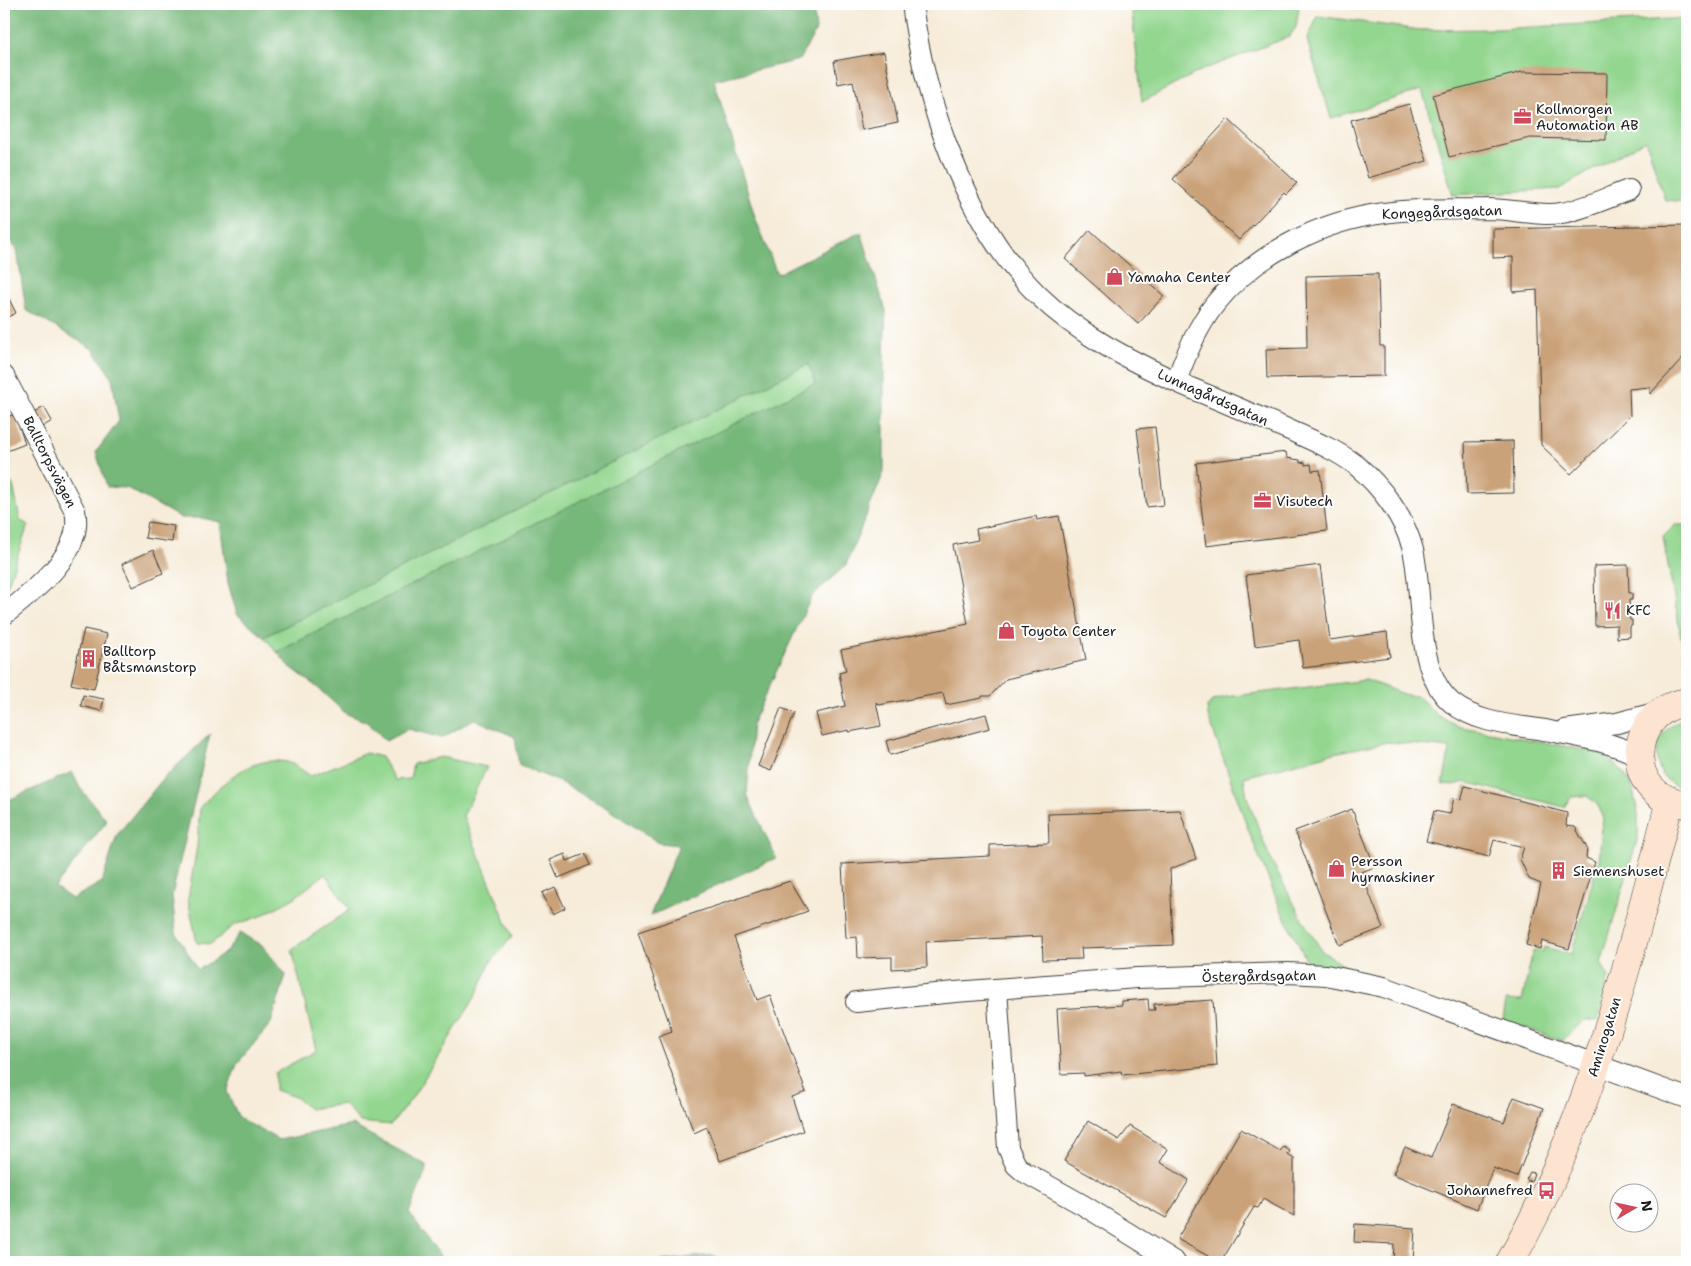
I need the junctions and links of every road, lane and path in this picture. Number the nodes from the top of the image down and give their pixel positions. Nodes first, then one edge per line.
1 (912, 4) edge
2 (1629, 190) dead end
3 (4, 376) edge
4 (1176, 382) junction
5 (4, 615) edge
6 (1687, 702) edge
7 (1659, 712) junction
8 (1550, 731) junction
9 (1639, 756) junction
10 (1678, 802) edge
11 (997, 989) junction
12 (856, 1002) dead end
13 (1596, 1066) junction
14 (1687, 1098) edge
15 (1175, 1262) edge
16 (1510, 1262) edge

1 - 4 street, Lunnagårdsgatan
2 - 4 street, Kongegårdsgatan
3 - 5 street, Balltorpsvägen
4 - 8 street, Lunnagårdsgatan
6 - 7 street
7 - 8 street, Lunnagårdsgatan
7 - 9 street, Aminogatan
8 - 9 street, Lunnagårdsgatan
9 - 10 street, Aminogatan
10 - 13 street, Aminogatan
11 - 12 street, Östergårdsgatan
11 - 13 street, Östergårdsgatan
11 - 15 street
13 - 14 street, Östergårdsgatan
13 - 16 street, Aminogatan

